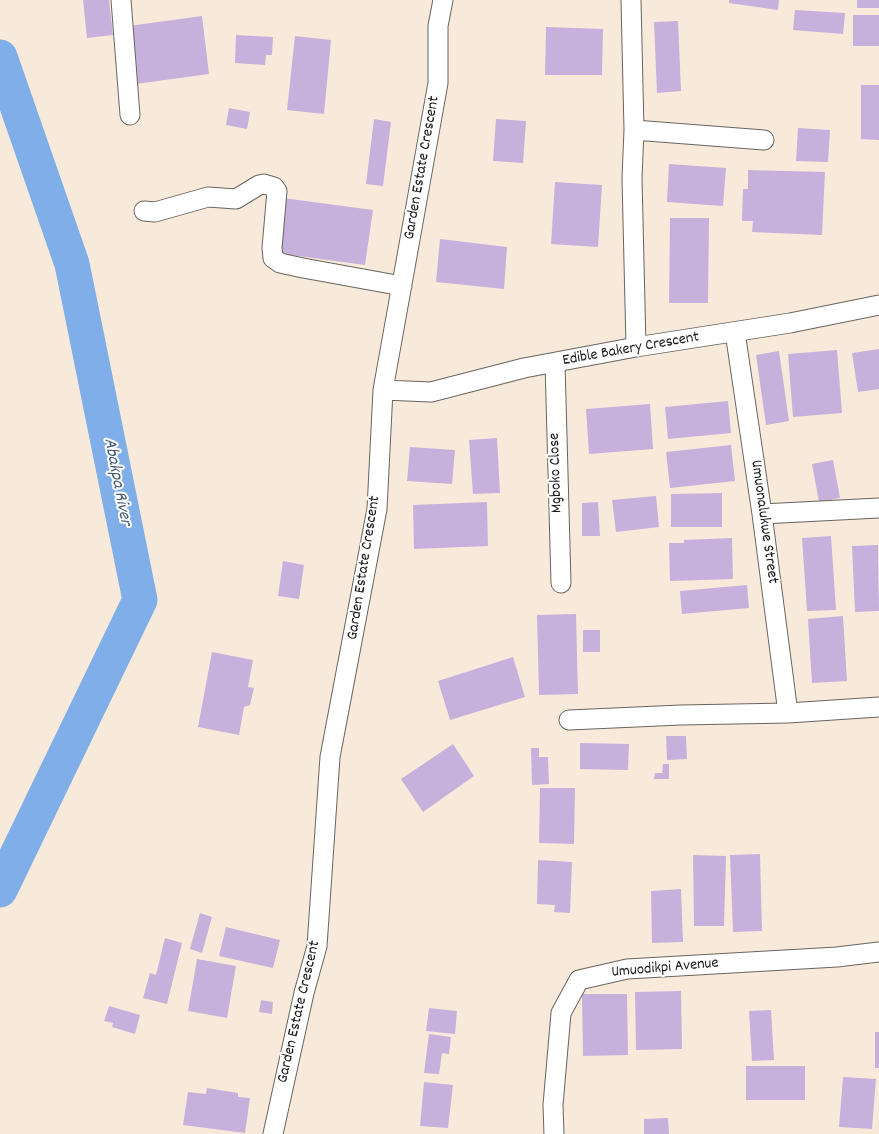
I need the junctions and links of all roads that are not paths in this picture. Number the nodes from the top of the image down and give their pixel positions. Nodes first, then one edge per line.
1 (121, 0) edge
2 (443, 0) edge
3 (631, 0) edge
4 (130, 115) dead end
5 (634, 130) junction
6 (764, 140) dead end
7 (144, 211) dead end
8 (402, 286) junction
9 (879, 305) edge
10 (735, 332) junction
11 (636, 347) junction
12 (555, 363) junction
13 (383, 390) junction
14 (879, 508) edge
15 (762, 514) junction
16 (561, 583) dead end
17 (879, 707) edge
18 (788, 713) junction
19 (569, 720) dead end
20 (879, 952) edge
21 (273, 1134) edge
22 (554, 1134) edge

1 - 4 street
2 - 8 street, Garden Estate Crescent
3 - 5 street
5 - 6 street
5 - 11 street
7 - 8 street
8 - 13 street, Garden Estate Crescent
9 - 10 street, Edible Bakery Crescent
10 - 11 street, Edible Bakery Crescent
10 - 15 street, Umuonalukwe Street
11 - 12 street, Edible Bakery Crescent
12 - 13 street, Edible Bakery Crescent
12 - 16 street, Mgboko Close
13 - 21 street, Garden Estate Crescent
14 - 15 street
15 - 18 street, Umuonalukwe Street
17 - 18 street
18 - 19 street
20 - 22 street, Umuodikpi Avenue

